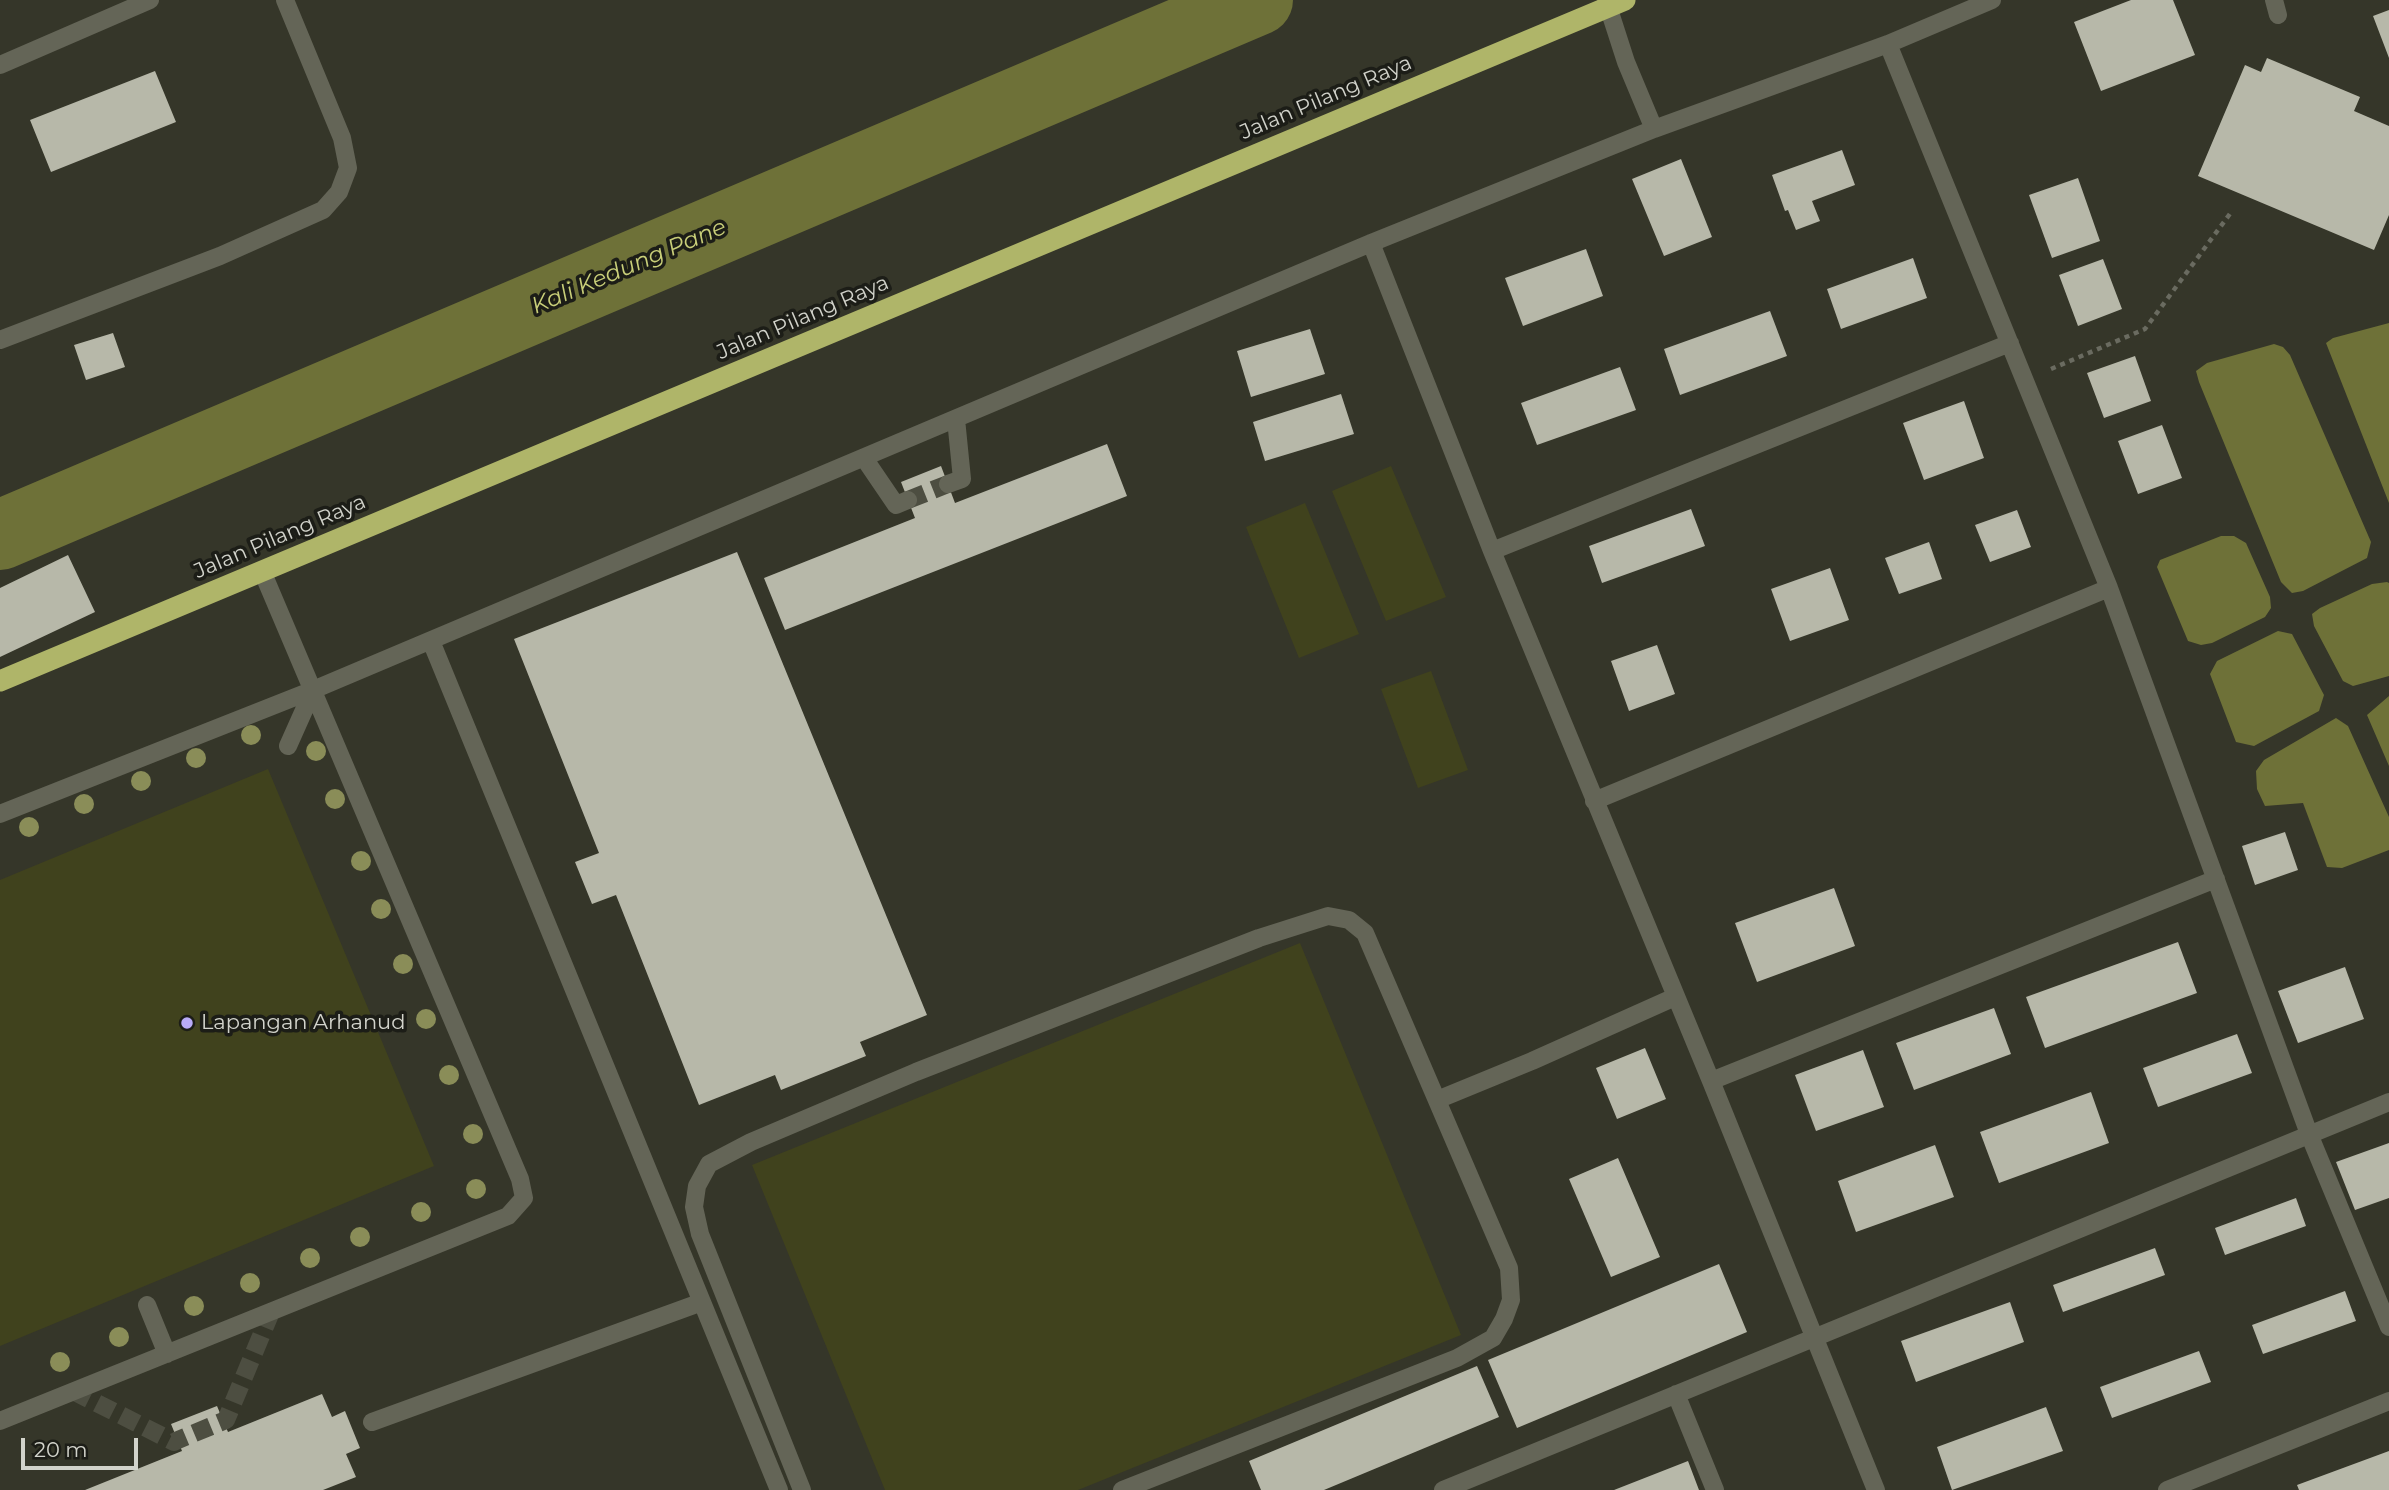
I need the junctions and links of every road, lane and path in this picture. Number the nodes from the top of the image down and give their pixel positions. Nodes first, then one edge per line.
1 (150, 0) edge
2 (285, 0) edge
3 (1992, 0) edge
4 (1613, 2) edge
5 (1888, 44) junction
6 (0, 65) edge
7 (1654, 130) junction
8 (2232, 211) dead end
9 (1371, 243) junction
10 (0, 340) edge
11 (2010, 343) junction
12 (2025, 381) junction
13 (956, 419) junction
14 (864, 458) junction
15 (948, 484) tunnel mouth
16 (908, 500) dead end
17 (1492, 551) junction
18 (262, 571) junction
19 (2109, 588) junction
20 (431, 641) junction
21 (0, 681) edge
22 (313, 691) junction
23 (288, 746) dead end
24 (1594, 801) junction
25 (0, 814) edge
26 (2216, 879) junction
27 (1675, 997) junction
28 (1711, 1081) junction
29 (1437, 1100) junction
30 (2389, 1102) edge
31 (2309, 1134) junction
32 (702, 1302) junction
33 (146, 1305) dead end
34 (2389, 1327) edge
35 (1814, 1337) junction
36 (167, 1354) junction
37 (1676, 1394) junction
38 (2389, 1401) edge
39 (0, 1421) edge
40 (372, 1422) dead end
41 (779, 1490) edge
42 (802, 1490) edge
43 (1122, 1490) edge
44 (1443, 1490) edge
45 (1715, 1490) edge
46 (1875, 1490) edge
47 (2168, 1490) edge

1 - 6 street
2 - 10 street
3 - 5 street
4 - 7 street
4 - 18 highway, Jalan Pilang Raya
5 - 7 street
5 - 11 street
7 - 9 street
8 - 12 path
9 - 13 street
9 - 17 street
11 - 12 street
11 - 17 street
12 - 19 street
13 - 14 street
13 - 15 street
14 - 16 street
14 - 20 street
17 - 24 street
18 - 21 highway, Jalan Pilang Raya
18 - 22 street
19 - 24 street
19 - 26 street
20 - 22 street
20 - 32 street
22 - 23 street
22 - 25 street
22 - 36 street
24 - 27 street
26 - 28 street
26 - 31 street
27 - 28 street
27 - 29 street
28 - 35 street
29 - 42 street
29 - 43 street
30 - 31 street
31 - 34 street
31 - 35 street
32 - 40 street
32 - 41 street
33 - 36 street
35 - 37 street
35 - 46 street
36 - 39 street
37 - 44 street
37 - 45 street
38 - 47 street

